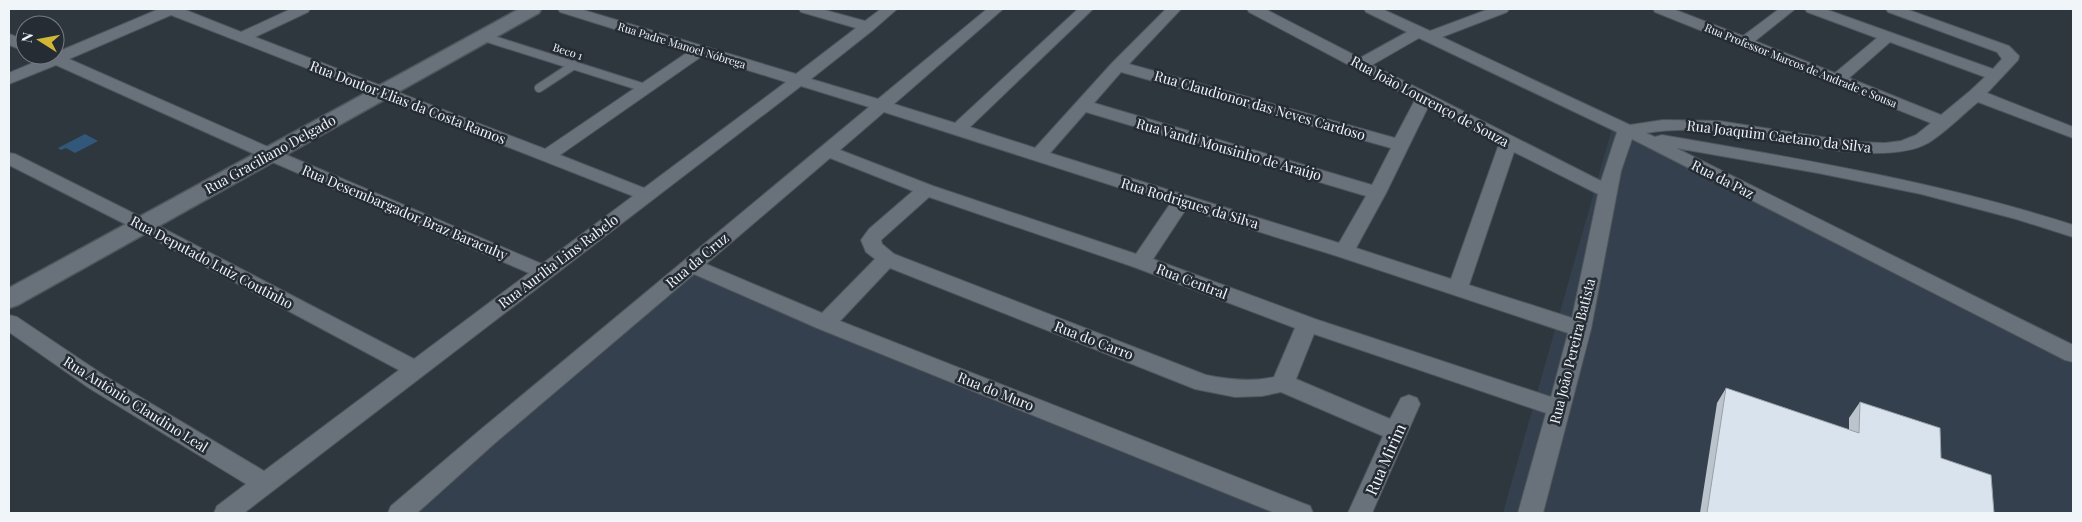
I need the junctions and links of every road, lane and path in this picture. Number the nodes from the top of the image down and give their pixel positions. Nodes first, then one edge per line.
1 (171, 9) edge
2 (303, 9) edge
3 (532, 9) edge
4 (565, 9) edge
5 (806, 9) edge
6 (890, 9) edge
7 (996, 9) edge
8 (1086, 9) edge
9 (1174, 9) edge
10 (1254, 9) edge
11 (1371, 9) edge
12 (1502, 9) edge
13 (1660, 9) edge
14 (1788, 9) edge
15 (1812, 9) edge
16 (1894, 9) edge
17 (868, 26) junction
18 (1423, 35) junction
19 (242, 37) junction
20 (484, 37) junction
21 (1887, 37) junction
22 (1745, 42) junction
23 (699, 51) junction
24 (65, 52) edge
25 (65, 63) edge
26 (1362, 64) junction
27 (36, 65) edge
28 (574, 65) junction
29 (1118, 66) junction
30 (1995, 75) junction
31 (9, 79) edge
32 (1837, 80) junction
33 (798, 81) junction
34 (539, 88) dead end
35 (645, 88) junction
36 (381, 92) junction
37 (1976, 95) junction
38 (1424, 98) junction
39 (880, 105) junction
40 (1082, 106) junction
41 (1942, 121) junction
42 (958, 129) junction
43 (2073, 133) edge
44 (1634, 134) junction
45 (1508, 142) junction
46 (1401, 145) junction
47 (827, 152) junction
48 (269, 154) junction
49 (1039, 154) junction
50 (547, 156) junction
51 (9, 158) edge
52 (926, 190) junction
53 (1606, 191) junction
54 (1376, 192) junction
55 (646, 194) junction
56 (1181, 201) junction
57 (142, 225) junction
58 (2073, 231) edge
59 (1344, 251) junction
60 (887, 259) junction
61 (1141, 262) junction
62 (691, 265) junction
63 (544, 272) junction
64 (1458, 288) junction
65 (9, 299) edge
66 (9, 322) edge
67 (825, 323) junction
68 (1307, 324) junction
69 (1580, 329) junction
70 (2073, 354) edge
71 (415, 369) junction
72 (1283, 383) junction
73 (1410, 404) dead end
74 (1558, 408) junction
75 (1397, 432) junction
76 (264, 483) junction
77 (226, 513) edge
78 (400, 513) edge
79 (1302, 513) edge
80 (1360, 513) edge
81 (1531, 513) edge

1 - 19 street, Rua Doutor Elias da Costa Ramos
1 - 24 street
2 - 19 street
3 - 20 street, Rua Graciliano Delgado
4 - 23 street, Rua Padre Manoel Nóbrega
5 - 17 street
6 - 17 street, Rua Aurília Lins Rabelo
7 - 39 street, Rua da Cruz
8 - 42 street
9 - 29 street
10 - 26 street, Rua João Lourenço de Souza
11 - 18 street, Rua da Paz
12 - 18 street
13 - 22 street, Rua Professor Marcos de Andrade e Sousa
14 - 22 street
15 - 21 street
16 - 30 street, Rua Joaquim Caetano da Silva
17 - 33 street, Rua Aurília Lins Rabelo
18 - 26 street
18 - 44 street, Rua da Paz
19 - 36 street, Rua Doutor Elias da Costa Ramos
20 - 28 lane, Beco 1
20 - 36 street, Rua Graciliano Delgado
21 - 30 street
21 - 32 street
22 - 32 street, Rua Professor Marcos de Andrade e Sousa
23 - 33 street, Rua Padre Manoel Nóbrega
23 - 35 street
25 - 48 street, Rua Desembargador Braz Baracuhy
26 - 38 street, Rua João Lourenço de Souza
27 - 31 street
28 - 34 lane
28 - 35 lane, Beco 1
29 - 40 street
29 - 46 street, Rua Claudionor das Neves Cardoso
30 - 37 street, Rua Joaquim Caetano da Silva
32 - 41 street, Rua Professor Marcos de Andrade e Sousa
33 - 39 street, Rua Rodrigues da Silva
33 - 55 street, Rua Aurília Lins Rabelo
35 - 50 street
36 - 48 street, Rua Graciliano Delgado
36 - 50 street, Rua Doutor Elias da Costa Ramos
37 - 41 street, Rua Joaquim Caetano da Silva
37 - 43 street
38 - 45 street, Rua João Lourenço de Souza
38 - 46 street
39 - 42 street, Rua Rodrigues da Silva
39 - 47 street, Rua da Cruz
40 - 49 street
40 - 54 street, Rua Vandi Mousinho de Araújo
41 - 44 street, Rua Joaquim Caetano da Silva
42 - 49 street, Rua Rodrigues da Silva
44 - 53 street, Rua João Pereira Batista
44 - 58 street
44 - 70 street, Rua da Paz
45 - 53 street, Rua João Lourenço de Souza
45 - 64 street
46 - 54 street
47 - 52 street, Rua Central
47 - 62 street, Rua da Cruz
48 - 57 street, Rua Graciliano Delgado
48 - 63 street, Rua Desembargador Braz Baracuhy
49 - 56 street, Rua Rodrigues da Silva
50 - 55 street, Rua Doutor Elias da Costa Ramos
51 - 57 street, Rua Deputado Luiz Coutinho
52 - 60 street, Rua do Carro
52 - 61 street, Rua Central
53 - 69 street, Rua João Pereira Batista
54 - 59 street
55 - 63 street, Rua Aurília Lins Rabelo
56 - 59 street, Rua Rodrigues da Silva
56 - 61 street
57 - 65 street, Rua Graciliano Delgado
57 - 71 street, Rua Deputado Luiz Coutinho
59 - 64 street, Rua Rodrigues da Silva
60 - 67 street
60 - 72 street, Rua do Carro
61 - 68 street, Rua Central
62 - 67 street, Rua do Muro
62 - 78 street, Rua da Cruz
63 - 71 street, Rua Aurília Lins Rabelo
64 - 69 street, Rua Rodrigues da Silva
66 - 76 street, Rua Antônio Claudino Leal
67 - 79 street, Rua do Muro
68 - 72 street
68 - 74 street, Rua Central
69 - 74 street, Rua João Pereira Batista
71 - 76 street, Rua Aurília Lins Rabelo
72 - 75 street
73 - 75 street, Rua Mirim
74 - 81 street, Rua João Pereira Batista
75 - 80 street, Rua Mirim
76 - 77 street, Rua Aurília Lins Rabelo

